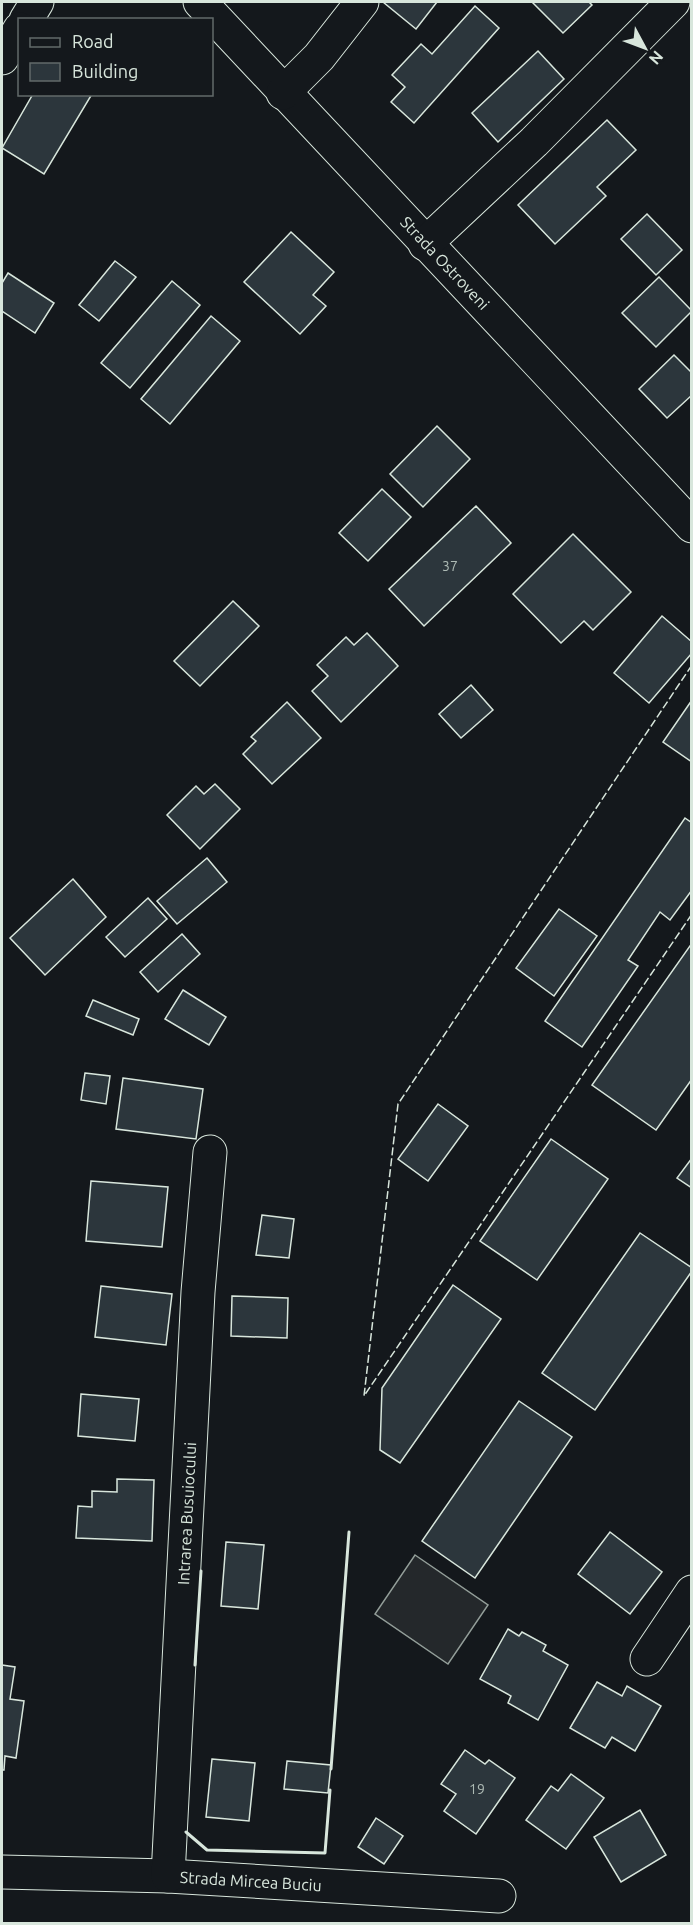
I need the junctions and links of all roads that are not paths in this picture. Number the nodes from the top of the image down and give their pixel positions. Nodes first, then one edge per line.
1 (37, 2) edge
2 (200, 2) edge
3 (362, 2) edge
4 (674, 2) edge
5 (27, 18) edge
6 (18, 32) edge
7 (2, 58) edge
8 (283, 93) junction
9 (425, 244) junction
10 (692, 526) edge
11 (210, 1152) dead end
12 (692, 1592) edge
13 (647, 1659) dead end
14 (2, 1872) edge
15 (168, 1876) junction
16 (499, 1896) dead end

1 - 5 street
2 - 8 street, Strada Ostroveni
3 - 8 street
4 - 9 street
6 - 7 street
8 - 9 street, Strada Ostroveni
9 - 10 street, Strada Ostroveni
11 - 15 street, Intrarea Busuiocului
12 - 13 street
14 - 15 street, Strada Mircea Buciu
15 - 16 street, Strada Mircea Buciu

